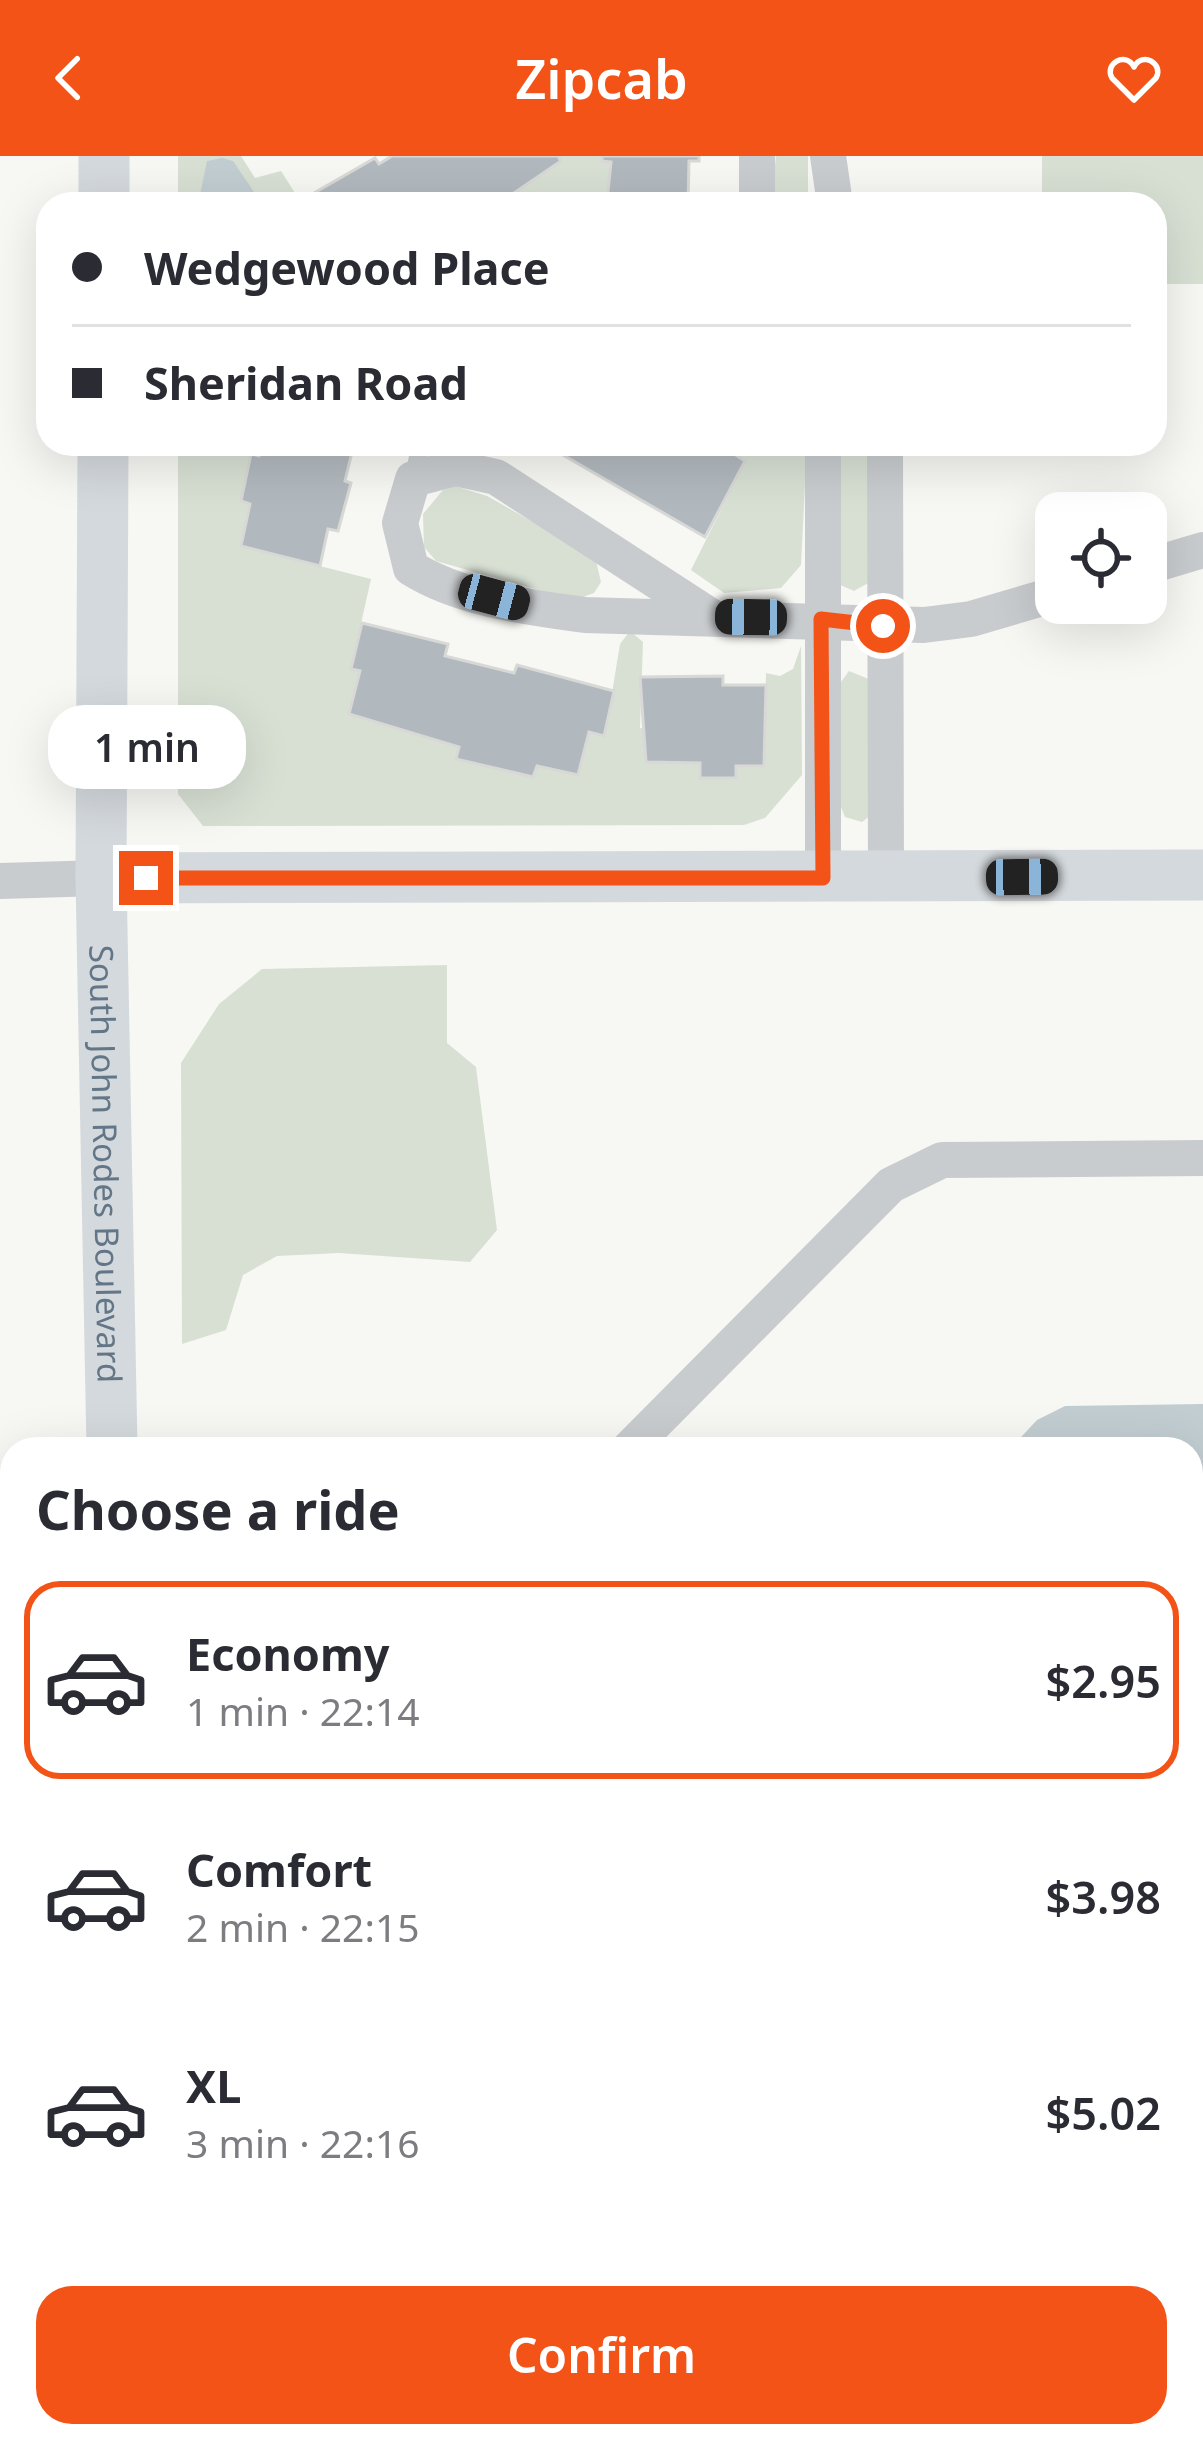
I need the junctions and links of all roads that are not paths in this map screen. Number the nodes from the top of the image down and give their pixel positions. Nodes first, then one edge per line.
1 (104, 156) edge
2 (758, 156) edge
3 (828, 156) edge
4 (104, 192) edge
5 (758, 192) edge
6 (833, 192) edge
7 (103, 456) edge
8 (824, 456) edge
9 (884, 456) edge
10 (417, 462) edge
11 (1203, 550) edge
12 (1167, 561) edge
13 (1035, 600) edge
14 (712, 617) junction
15 (821, 619) junction
16 (883, 626) junction
17 (1203, 875) edge
18 (101, 878) junction
19 (823, 878) junction
20 (886, 878) junction
21 (0, 881) edge
22 (1203, 1158) edge
23 (112, 1437) edge
24 (641, 1437) edge
25 (1203, 1826) edge
26 (1203, 2021) edge

1 - 4 street
2 - 5 street
3 - 6 street
7 - 18 street, South John Rodes Boulevard
8 - 15 street
9 - 16 street
10 - 14 street
10 - 14 street
11 - 12 street
13 - 16 street
14 - 15 street
15 - 16 street
15 - 19 street
16 - 20 street
17 - 20 street
18 - 19 street
18 - 21 street
18 - 23 street, South John Rodes Boulevard
19 - 20 street
22 - 24 street
25 - 26 street

